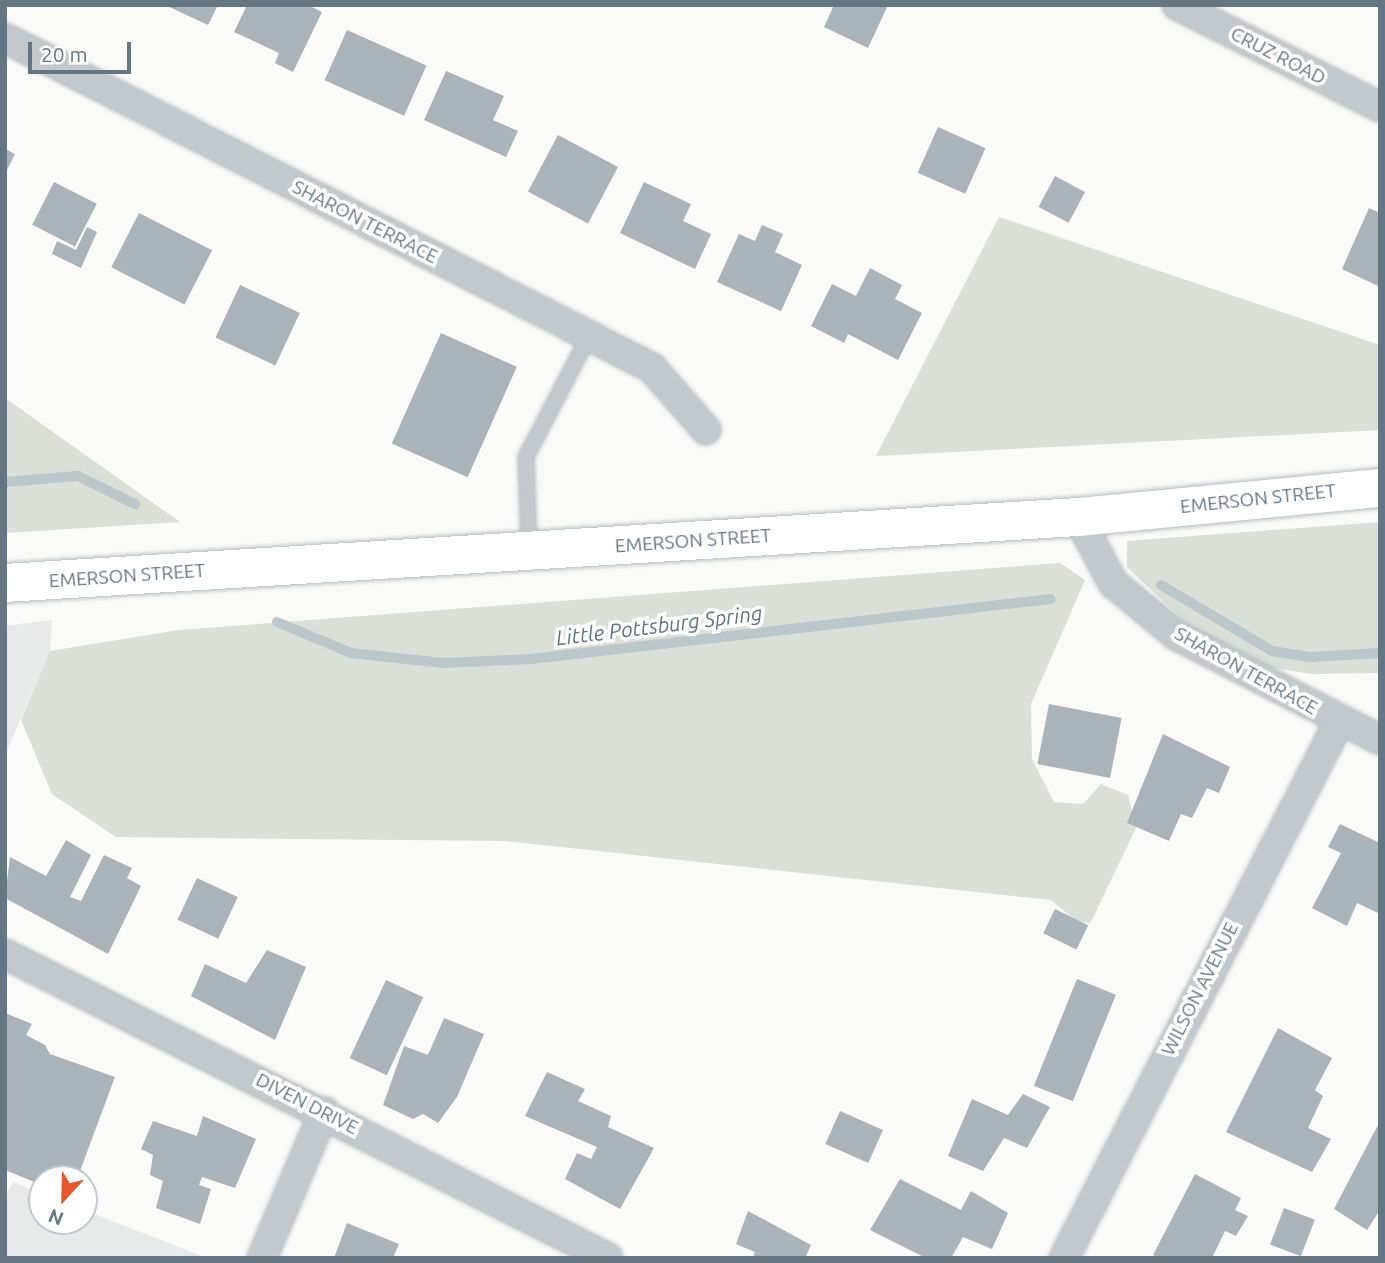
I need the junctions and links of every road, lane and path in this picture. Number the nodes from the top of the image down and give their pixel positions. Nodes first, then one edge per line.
1 (1177, 5) edge
2 (5, 38) edge
3 (1380, 107) edge
4 (589, 336) junction
5 (706, 430) dead end
6 (1380, 488) edge
7 (1078, 517) junction
8 (529, 551) junction
9 (5, 583) edge
10 (1339, 722) junction
11 (1380, 740) edge
12 (5, 954) edge
13 (324, 1112) junction
14 (262, 1258) edge
15 (608, 1258) edge
16 (1064, 1258) edge

1 - 3 street, CRUZ ROAD
2 - 4 street, SHARON TERRACE
4 - 5 street, SHARON TERRACE
4 - 8 lane
6 - 7 main road, EMERSON STREET
7 - 8 main road, EMERSON STREET
7 - 10 street, SHARON TERRACE
8 - 9 main road, EMERSON STREET
10 - 11 street, SHARON TERRACE
10 - 16 street, WILSON AVENUE
12 - 13 street, DIVEN DRIVE
13 - 14 street
13 - 15 street, DIVEN DRIVE

